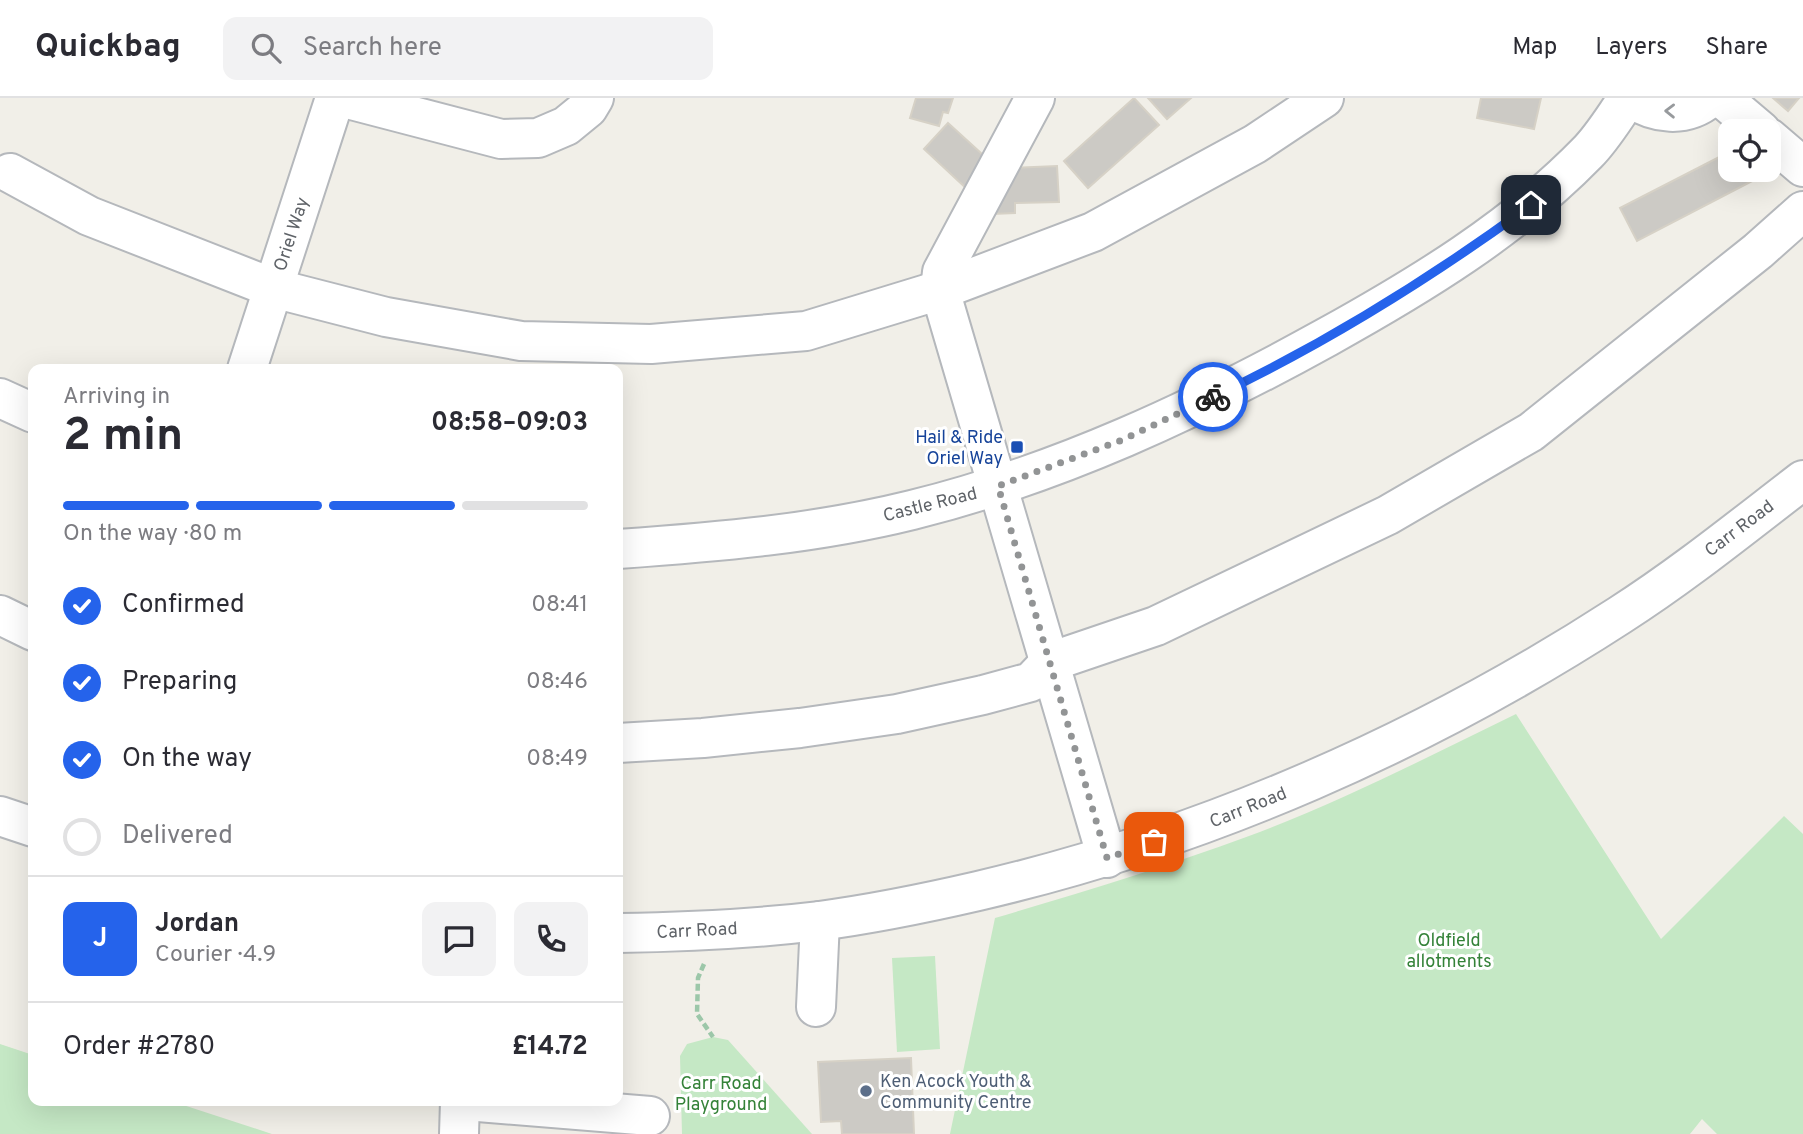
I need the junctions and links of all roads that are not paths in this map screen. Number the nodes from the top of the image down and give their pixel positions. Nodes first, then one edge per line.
1 (335, 98) edge
2 (344, 98) edge
3 (594, 98) edge
4 (1035, 98) edge
5 (1324, 98) edge
6 (1629, 98) edge
7 (1710, 98) edge
8 (1722, 98) edge
9 (1747, 119) edge
10 (1781, 148) edge
11 (1803, 167) edge
12 (10, 173) dead end
13 (1803, 211) edge
14 (273, 288) junction
15 (940, 290) junction
16 (249, 364) edge
17 (0, 398) edge
18 (28, 411) edge
19 (1803, 480) edge
20 (998, 486) junction
21 (623, 549) edge
22 (0, 615) edge
23 (28, 629) edge
24 (1050, 662) junction
25 (623, 743) edge
26 (0, 816) edge
27 (28, 825) edge
28 (1107, 858) junction
29 (820, 921) junction
30 (623, 933) edge
31 (816, 1007) dead end
32 (460, 1106) edge
33 (527, 1106) edge
34 (650, 1116) dead end
35 (458, 1134) edge

1 - 14 street, Oriel Way
2 - 3 street
4 - 15 street
5 - 15 street
7 -> 6 street, Castle Road
6 - 20 street, Castle Road
8 - 9 street
10 - 11 street
12 - 14 street
13 - 24 street
14 - 15 street
14 - 16 street, Oriel Way
15 - 20 street
17 - 18 street
19 - 28 street, Carr Road
20 - 21 street, Castle Road
20 - 24 street
22 - 23 street
24 - 25 street
24 - 28 street
26 - 27 street
28 - 29 street, Carr Road
29 - 30 street, Carr Road
29 - 31 street
32 - 35 street
33 - 34 street

